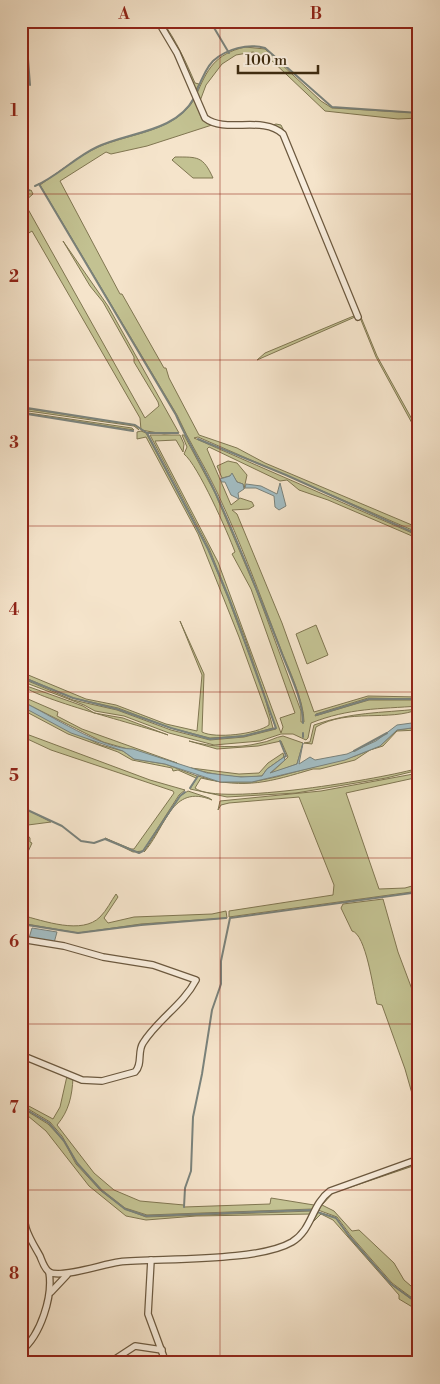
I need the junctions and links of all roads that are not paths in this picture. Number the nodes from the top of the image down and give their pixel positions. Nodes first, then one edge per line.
1 (158, 21) edge
2 (358, 317) dead end
3 (21, 939) edge
4 (21, 1055) edge
5 (419, 1159) edge
6 (21, 1183) edge
7 (151, 1260) junction
8 (49, 1272) junction
9 (68, 1274) junction
10 (49, 1296) junction
11 (162, 1350) junction
12 (21, 1351) edge
13 (109, 1363) edge
14 (166, 1363) edge

1 - 2 street
3 - 4 street
5 - 7 street
6 - 8 street
7 - 9 street
7 - 11 street
8 - 9 street
8 - 10 street
9 - 10 street
10 - 12 street
11 - 13 street
11 - 14 street

